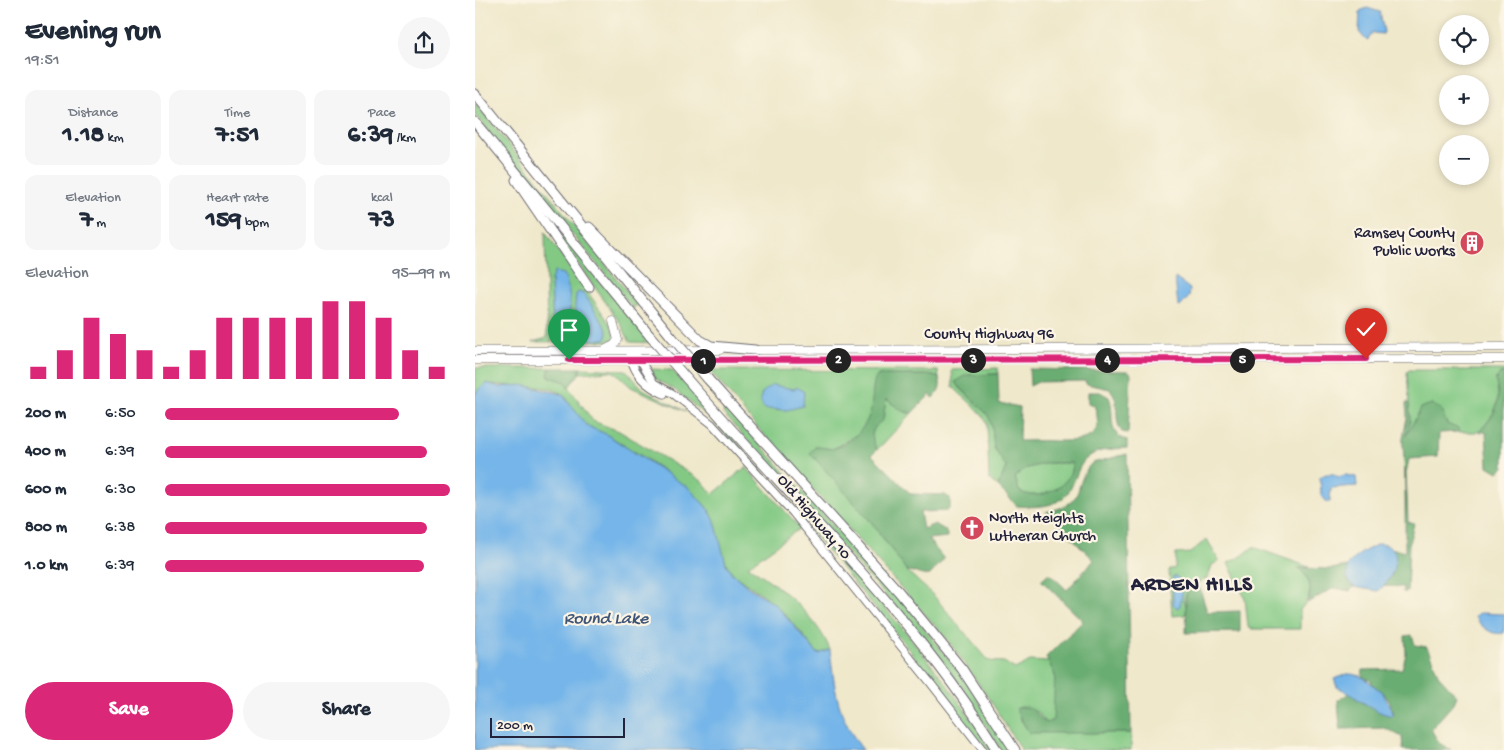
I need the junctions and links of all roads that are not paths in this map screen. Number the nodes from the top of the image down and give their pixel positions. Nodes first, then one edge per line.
1 (475, 94) edge
2 (475, 122) edge
3 (485, 134) junction
4 (549, 186) junction
5 (589, 287) dead end
6 (613, 321) dead end
7 (1504, 347) edge
8 (597, 350) junction
9 (755, 350) junction
10 (475, 351) edge
11 (628, 351) junction
12 (1504, 359) edge
13 (475, 360) edge
14 (631, 361) junction
15 (641, 361) junction
16 (677, 397) junction
17 (983, 750) edge
18 (997, 750) edge
19 (1015, 750) edge

1 - 4 highway
2 - 3 highway
3 - 5 highway
3 - 18 highway, bridge
4 - 9 highway
4 - 19 highway, bridge
6 - 8 main road
7 - 9 main road, County Highway 96
8 - 10 main road, County Highway 96
8 - 11 main road, County Highway 96
9 - 11 main road, County Highway 96
11 - 14 street, Old Highway 10
11 - 15 street, Old Highway 10
12 - 15 main road, County Highway 96
13 - 14 main road, County Highway 96
14 - 15 main road, County Highway 96
14 - 16 street, Old Highway 10
15 - 16 street, Old Highway 10
16 - 17 street, Old Highway 10

